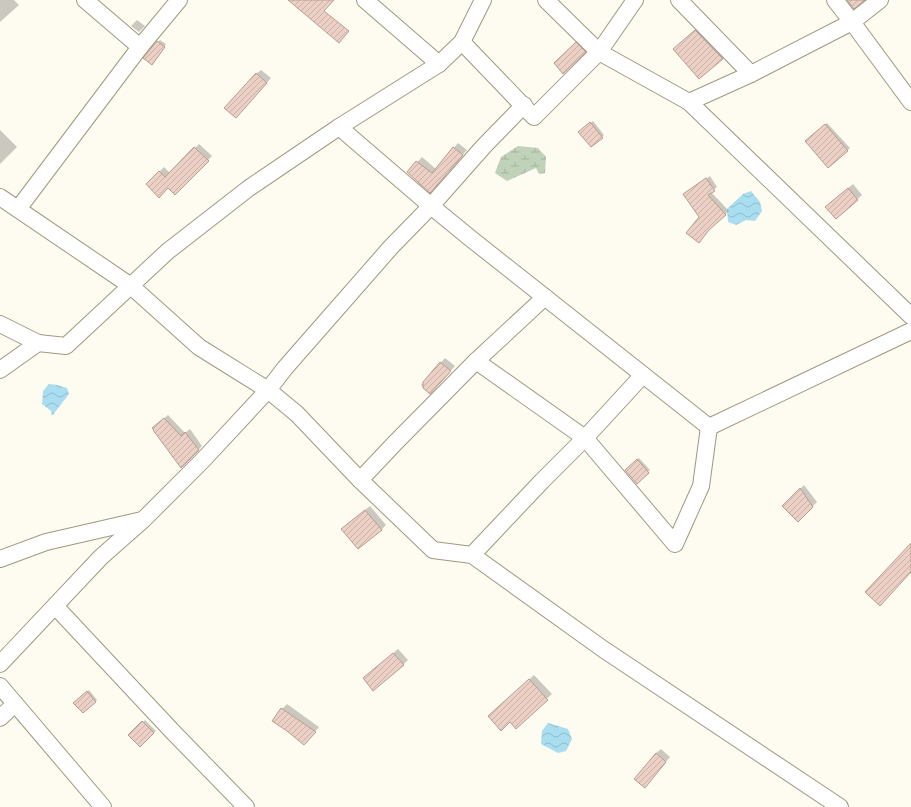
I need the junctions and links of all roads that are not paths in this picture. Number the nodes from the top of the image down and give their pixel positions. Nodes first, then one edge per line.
1 (85, 0) edge
2 (178, 0) edge
3 (365, 0) edge
4 (483, 0) edge
5 (546, 0) edge
6 (635, 0) edge
7 (679, 0) edge
8 (834, 0) edge
9 (880, 0) edge
10 (852, 22) junction
11 (462, 42) junction
12 (140, 47) junction
13 (599, 52) junction
14 (439, 64) junction
15 (751, 74) junction
16 (689, 102) junction
17 (911, 102) edge
18 (524, 105) junction
19 (340, 127) junction
20 (0, 197) edge
21 (430, 206) junction
22 (18, 209) junction
23 (130, 286) junction
24 (544, 297) junction
25 (911, 316) edge
26 (0, 324) edge
27 (911, 331) edge
28 (38, 343) junction
29 (476, 361) junction
30 (0, 370) edge
31 (643, 375) junction
32 (268, 390) junction
33 (709, 427) junction
34 (585, 438) junction
35 (360, 480) junction
36 (143, 520) junction
37 (472, 555) junction
38 (0, 559) edge
39 (55, 606) junction
40 (0, 664) edge
41 (0, 686) edge
42 (15, 704) junction
43 (0, 718) edge
44 (103, 807) edge
45 (246, 807) edge
46 (840, 807) edge

1 - 12 street
2 - 12 street
3 - 14 street
4 - 11 street
5 - 13 street
6 - 13 street
7 - 15 street
8 - 10 street
9 - 10 street
10 - 15 street
10 - 17 street
11 - 14 street
11 - 18 street
12 - 22 street
13 - 16 street
13 - 18 street
14 - 19 street
15 - 16 street
16 - 25 street
18 - 21 street
19 - 21 street
19 - 23 street
20 - 22 street
21 - 24 street
21 - 32 street
22 - 23 street
23 - 28 street
23 - 32 street
24 - 29 street
24 - 31 street
26 - 28 street
27 - 33 street
28 - 30 street
29 - 34 street
29 - 35 street
31 - 33 street
31 - 34 street
32 - 35 street
32 - 36 street
33 - 34 street
34 - 37 street
35 - 37 street
36 - 38 street
36 - 39 street
37 - 46 street
39 - 40 street
39 - 45 street
41 - 42 street
42 - 43 street
42 - 44 street

